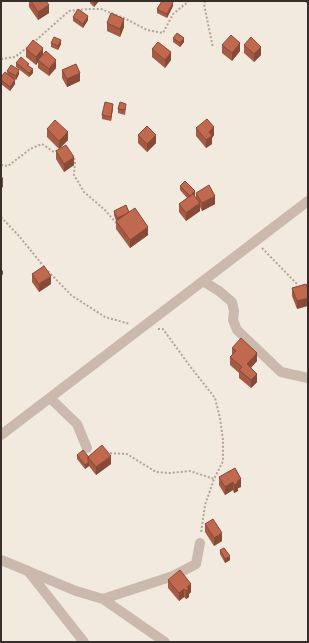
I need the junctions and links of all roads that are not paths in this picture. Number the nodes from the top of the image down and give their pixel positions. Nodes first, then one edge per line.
1 (308, 201) edge
2 (203, 281) junction
3 (308, 378) edge
4 (50, 398) junction
5 (1, 435) edge
6 (87, 448) road end
7 (200, 543) road end
8 (1, 560) edge
9 (28, 571) junction
10 (103, 599) junction
11 (84, 642) edge
12 (165, 642) edge

1 - 2 street
2 - 3 street
2 - 4 street
4 - 5 street
4 - 6 street
7 - 10 street
8 - 9 street
9 - 10 street
9 - 11 street
10 - 12 street

